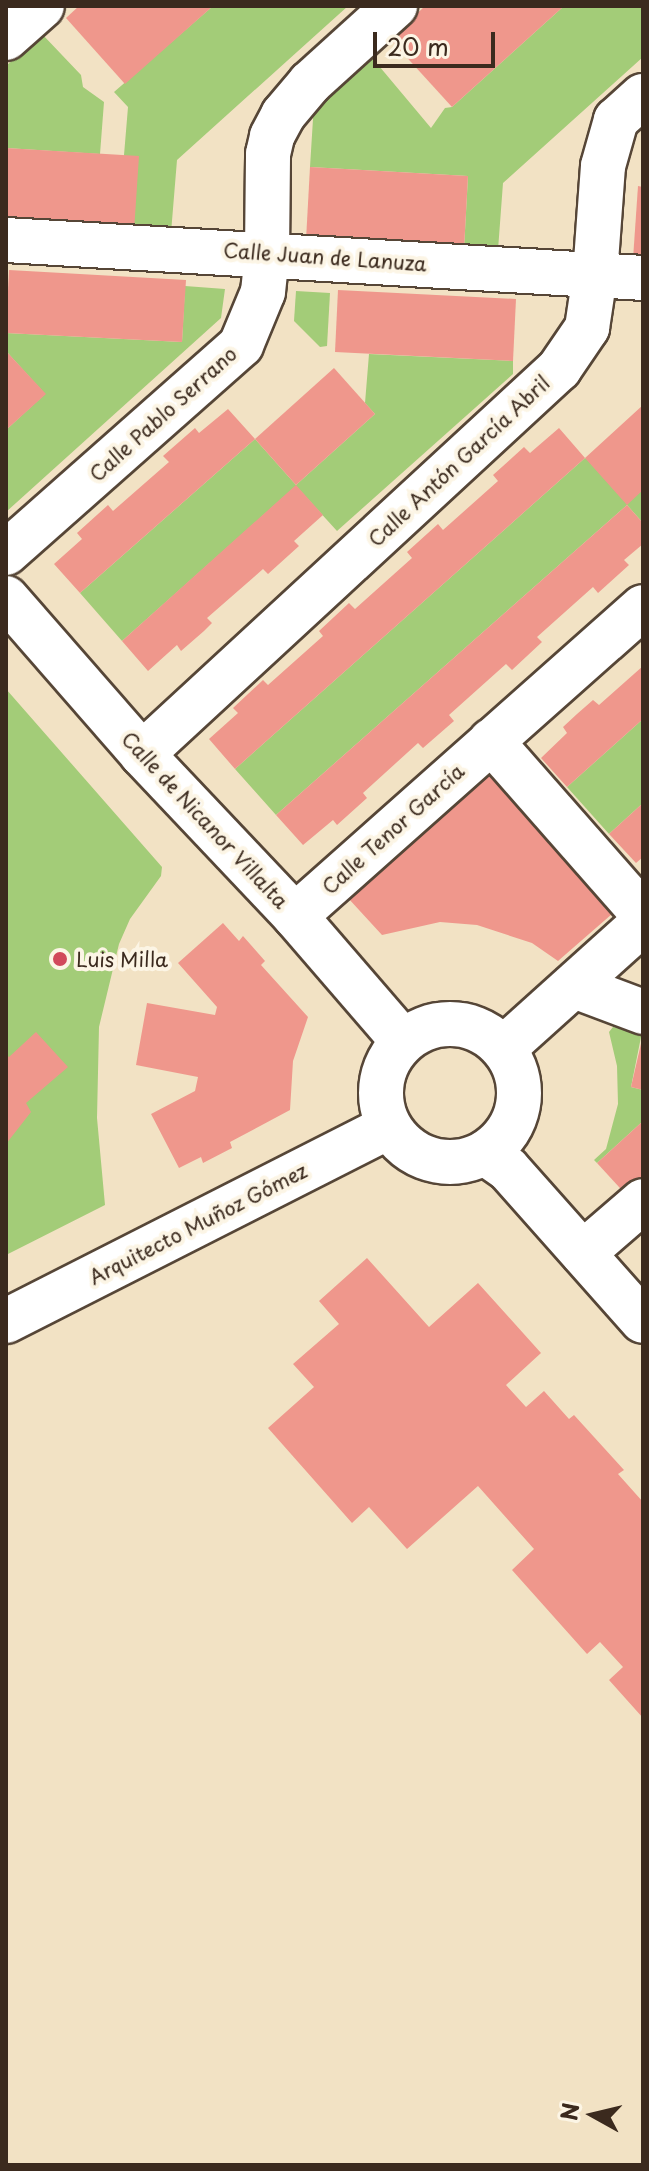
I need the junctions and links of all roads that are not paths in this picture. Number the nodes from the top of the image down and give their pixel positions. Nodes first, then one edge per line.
1 (42, 6) edge
2 (395, 6) edge
3 (6, 38) edge
4 (643, 96) edge
5 (6, 240) edge
6 (267, 253) junction
7 (595, 275) junction
8 (643, 278) edge
9 (6, 553) edge
10 (6, 598) edge
11 (643, 607) edge
12 (491, 741) junction
13 (142, 754) junction
14 (643, 914) edge
15 (295, 916) junction
16 (643, 923) edge
17 (574, 986) junction
18 (642, 1011) edge
19 (403, 1041) junction
20 (504, 1048) junction
21 (389, 1127) junction
22 (485, 1153) junction
23 (643, 1201) edge
24 (583, 1253) junction
25 (6, 1321) edge
26 (643, 1321) edge

1 - 3 street
2 - 6 street, Calle Pablo Serrano
4 - 7 street, Calle Antón García Abril
5 - 6 street, Calle Juan de Lanuza
6 - 7 street, Calle Juan de Lanuza
6 - 9 street, Calle Pablo Serrano
7 - 8 street, Calle Juan de Lanuza
7 - 13 street, Calle Antón García Abril
10 - 13 street, Calle de Nicanor Villalta
11 - 12 street, Calle Tenor García
12 - 14 street
12 - 15 street, Calle Tenor García
13 - 15 street, Calle de Nicanor Villalta
15 - 19 street, Calle de Nicanor Villalta
16 - 17 street
17 - 18 street
17 - 20 street
19 - 20 street
19 - 21 street
20 - 22 street
21 - 22 street
21 - 25 street, Arquitecto Muñoz Gómez
22 - 24 street
23 - 24 street
24 - 26 street

